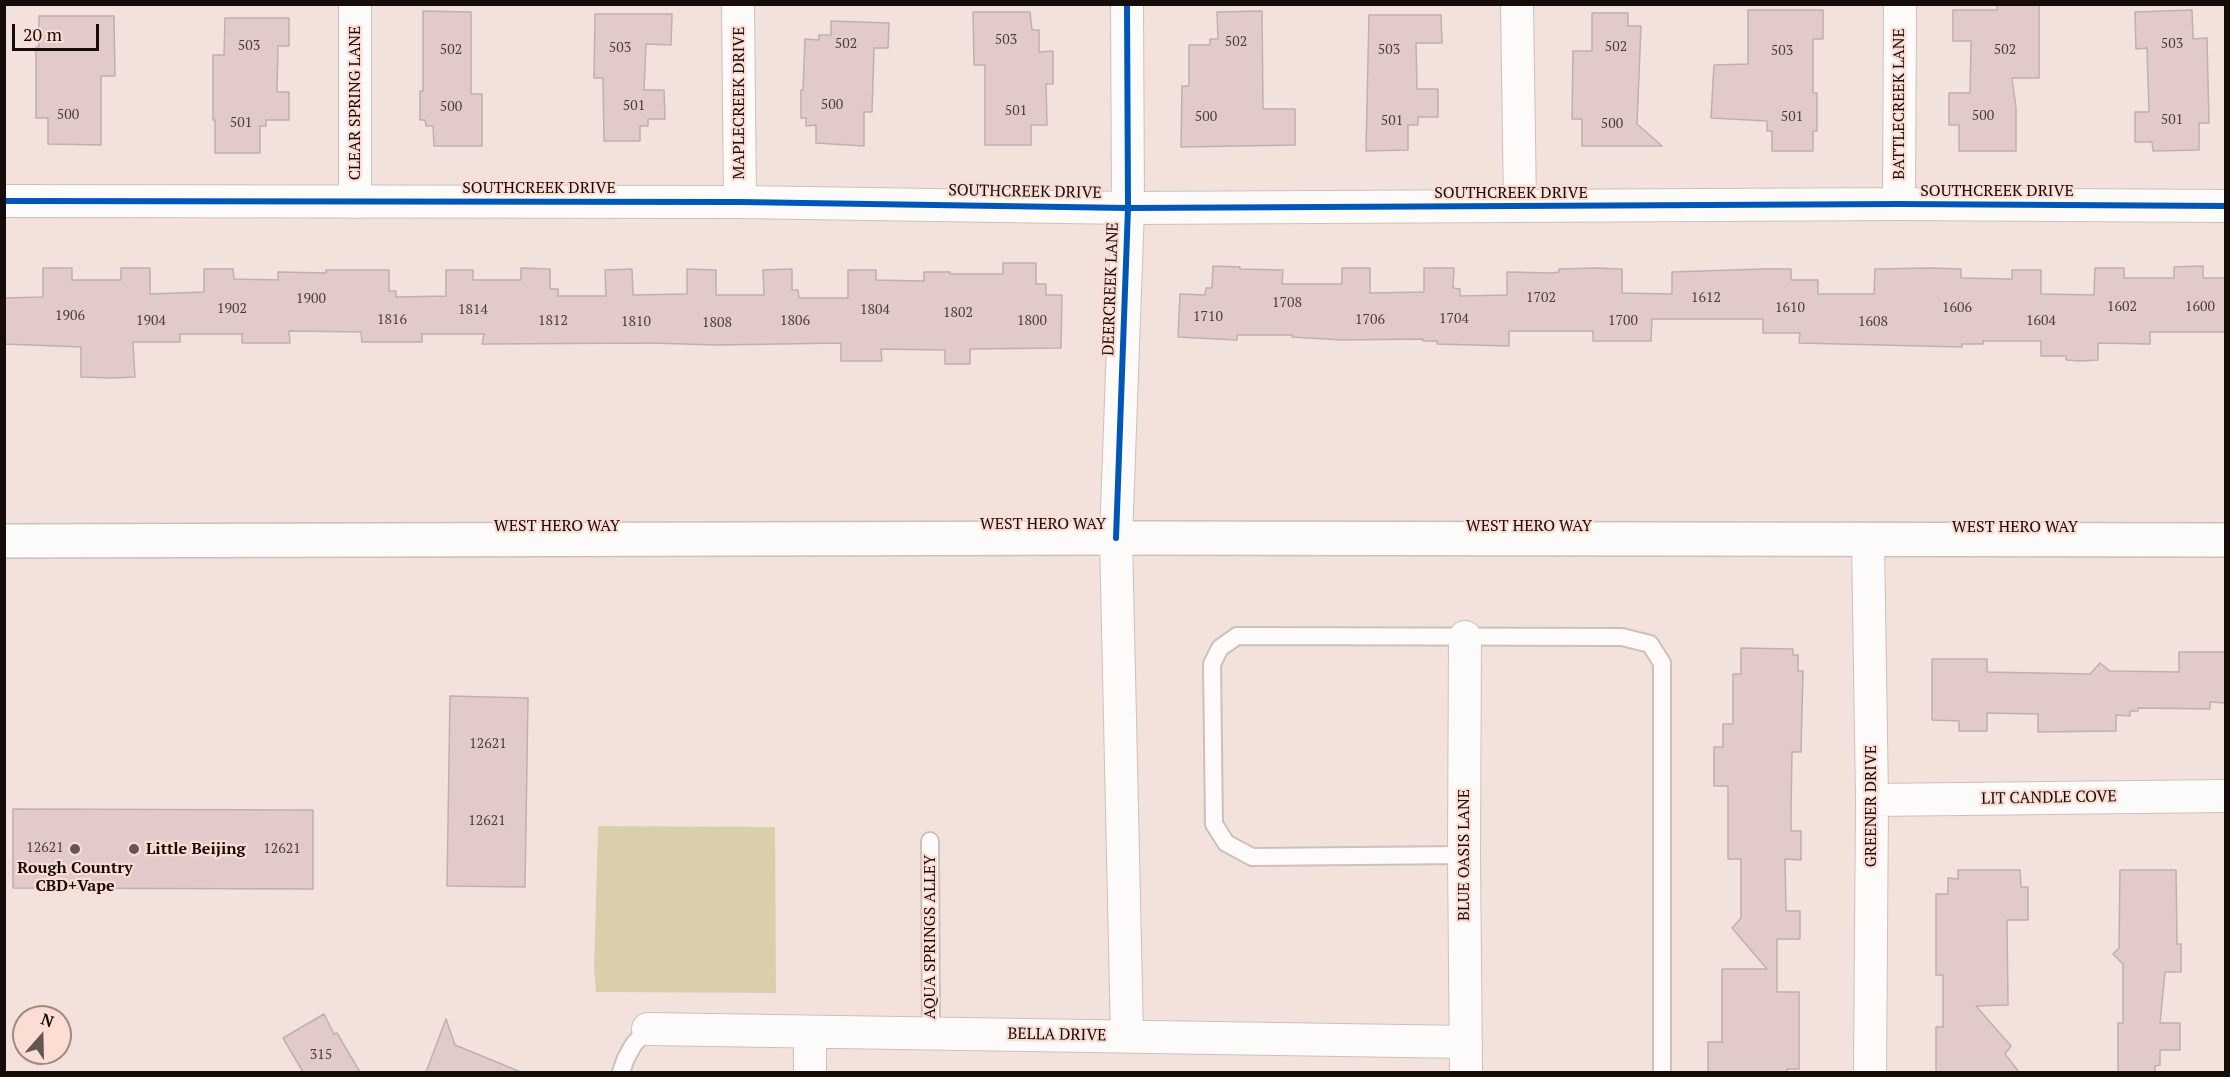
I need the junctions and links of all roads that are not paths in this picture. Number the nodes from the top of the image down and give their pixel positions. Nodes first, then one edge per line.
1 (355, 4) edge
2 (738, 4) edge
3 (1127, 4) edge
4 (1517, 4) edge
5 (1900, 4) edge
6 (4, 201) edge
7 (355, 202) junction
8 (740, 202) junction
9 (1899, 204) junction
10 (1520, 206) junction
11 (2226, 206) edge
12 (1128, 208) junction
13 (1116, 538) junction
14 (1868, 540) junction
15 (2226, 540) edge
16 (4, 541) edge
17 (1465, 637) junction
18 (2226, 796) edge
19 (1872, 800) junction
20 (930, 841) dead end
21 (1464, 855) junction
22 (648, 1029) joint
23 (810, 1032) junction
24 (930, 1033) junction
25 (1127, 1036) junction
26 (1466, 1057) edge
27 (621, 1072) edge
28 (810, 1072) edge
29 (1662, 1072) edge
30 (1870, 1072) edge

1 - 7 street, CLEAR SPRING LANE
2 - 8 street, MAPLECREEK DRIVE
3 - 12 street, DEERCREEK LANE
4 - 10 street
5 - 9 street, BATTLECREEK LANE
6 - 7 street, SOUTHCREEK DRIVE
7 - 8 street, SOUTHCREEK DRIVE
8 - 12 street, SOUTHCREEK DRIVE
9 - 10 street, SOUTHCREEK DRIVE
9 - 11 street, SOUTHCREEK DRIVE
10 - 12 street, SOUTHCREEK DRIVE
12 - 13 street, DEERCREEK LANE
13 - 14 main road, WEST HERO WAY
13 - 16 main road, WEST HERO WAY
13 - 25 street, DEERCREEK LANE
14 - 15 main road, WEST HERO WAY
14 - 19 street, GREENER DRIVE
17 - 21 street, BLUE OASIS LANE
17 - 21 lane
17 - 29 lane
18 - 19 street, LIT CANDLE COVE
19 - 30 street, GREENER DRIVE
20 - 24 lane, AQUA SPRINGS ALLEY
21 - 26 street, BLUE OASIS LANE
22 - 23 street, BELLA DRIVE
22 - 27 lane
23 - 24 street, BELLA DRIVE
23 - 28 street
24 - 25 street, BELLA DRIVE
25 - 26 street, BELLA DRIVE

